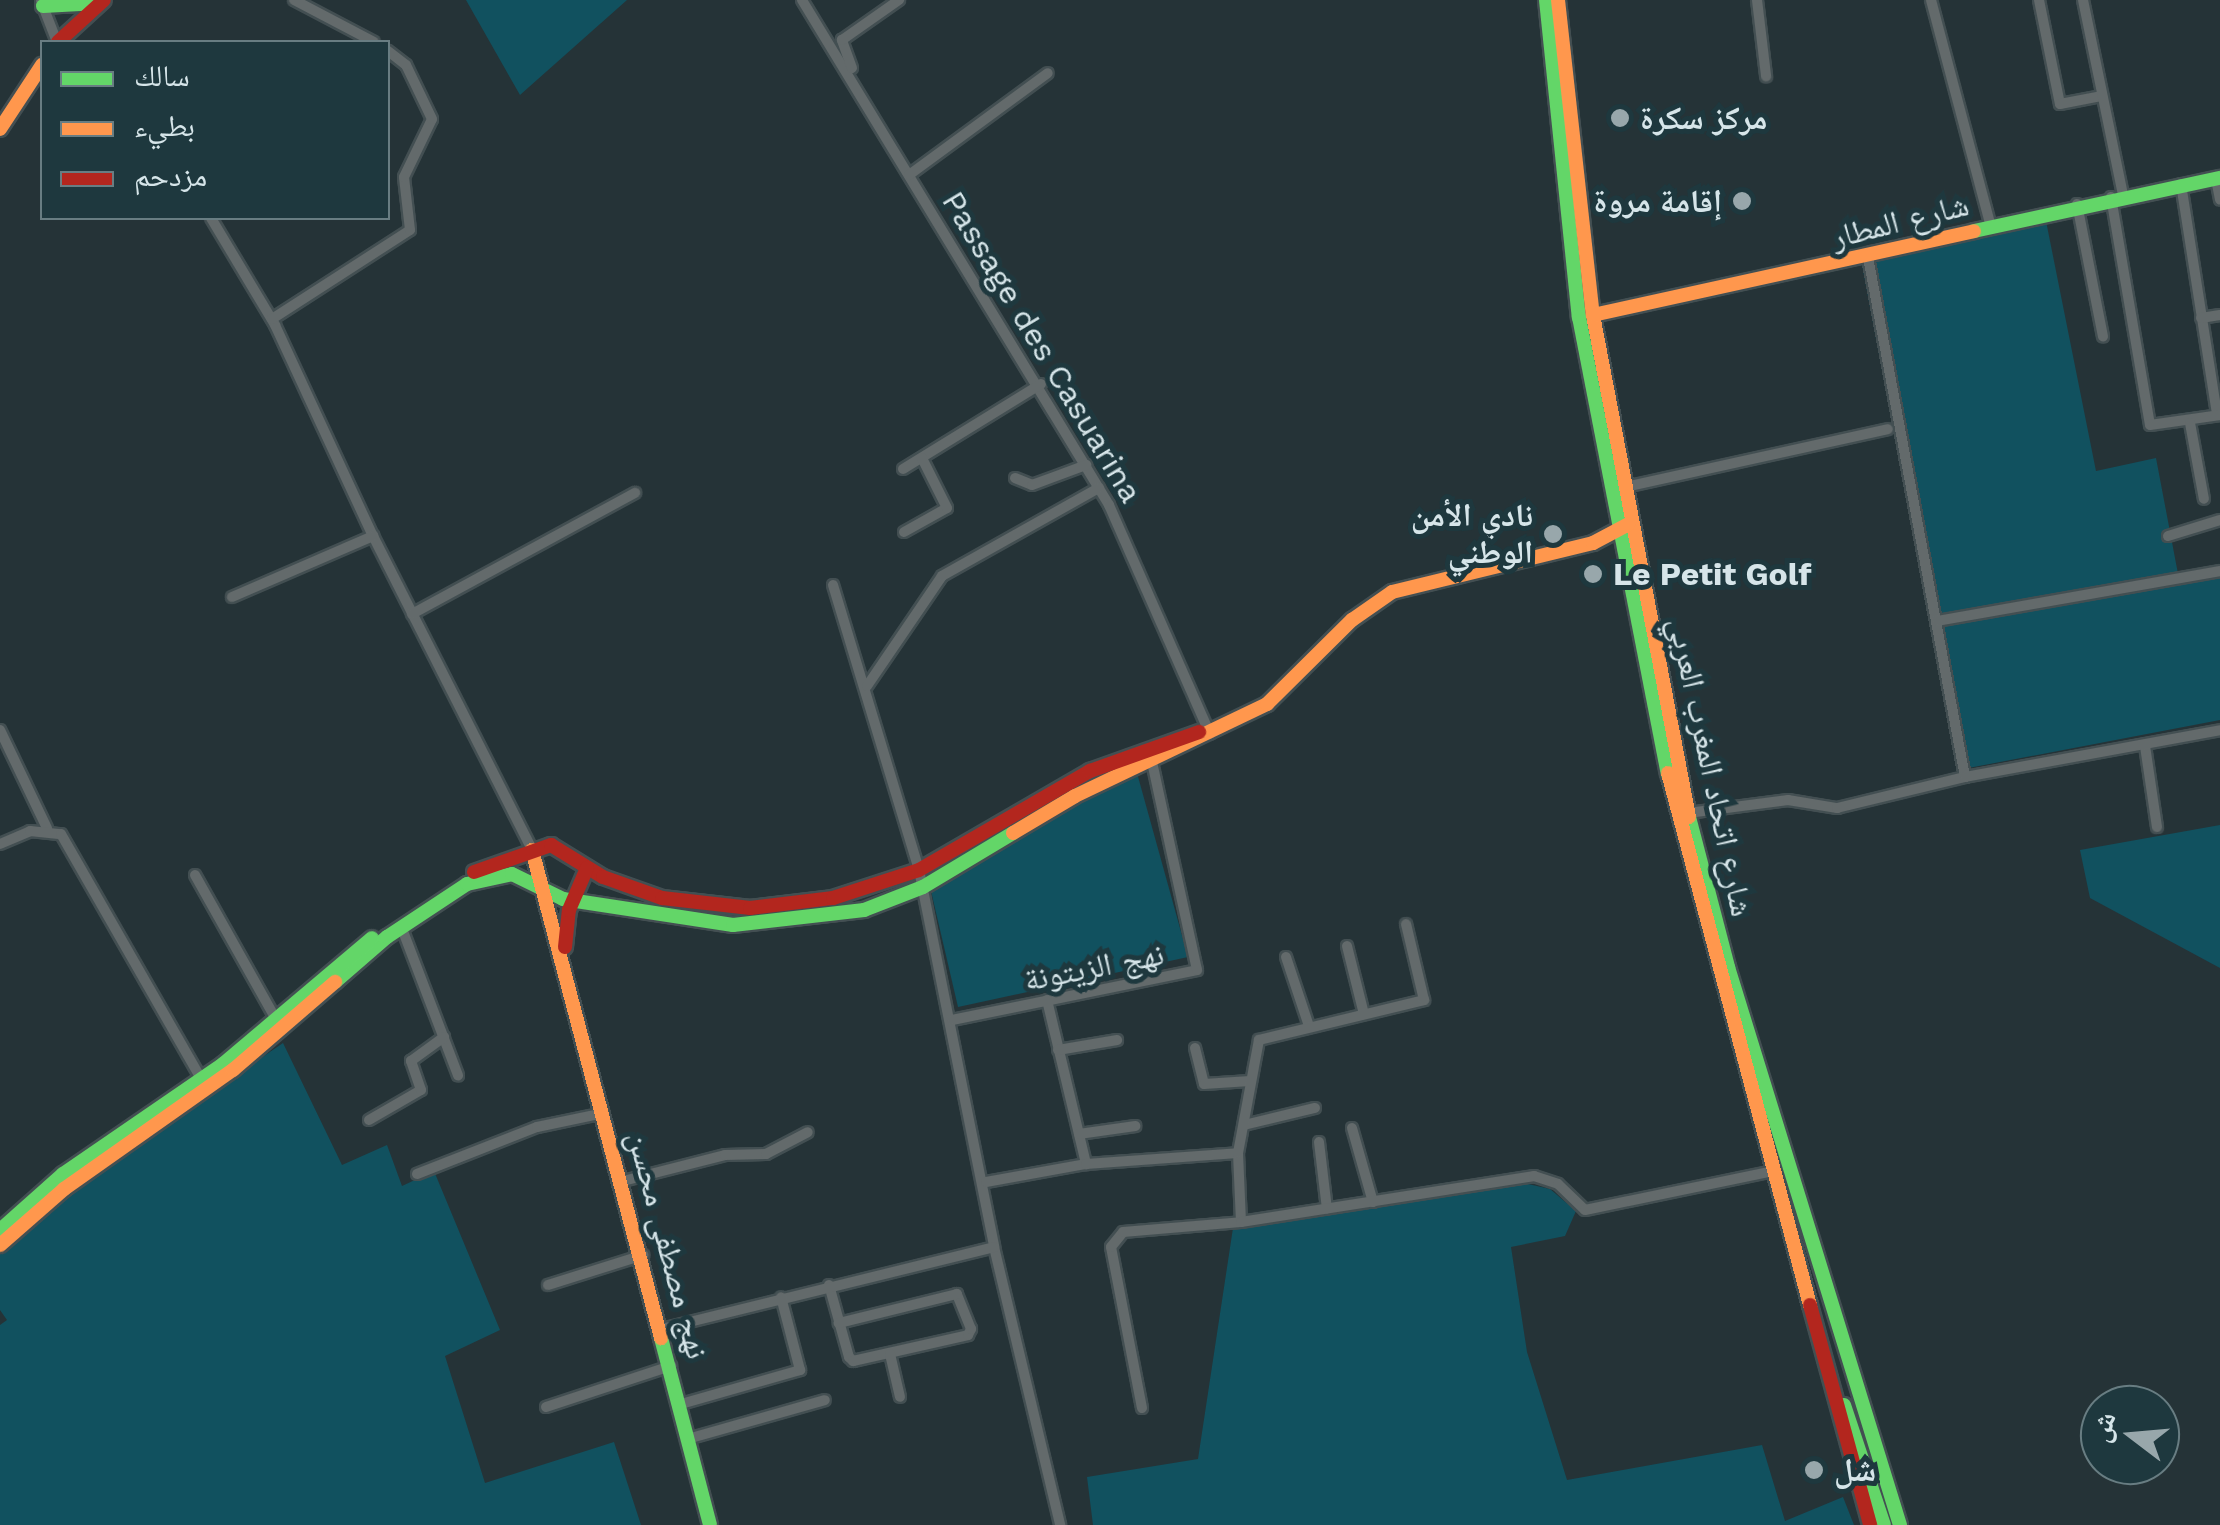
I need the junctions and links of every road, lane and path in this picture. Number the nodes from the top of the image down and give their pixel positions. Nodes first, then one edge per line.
1 (294, 0) edge
2 (802, 0) edge
3 (899, 0) edge
4 (1546, 0) edge
5 (1558, 0) edge
6 (1758, 0) edge
7 (1930, 0) edge
8 (2039, 0) edge
9 (2083, 0) edge
10 (102, 2) edge
11 (42, 3) edge
12 (57, 40) edge
13 (60, 40) edge
14 (370, 40) edge
15 (390, 53) edge
16 (40, 68) edge
17 (1048, 74) dead end
18 (1766, 76) dead end
19 (2102, 96) junction
20 (0, 129) edge
21 (911, 174) junction
22 (2218, 179) edge
23 (2182, 184) junction
24 (2117, 196) junction
25 (2220, 200) edge
26 (2077, 204) junction
27 (212, 220) edge
28 (1991, 227) junction
29 (1868, 256) junction
30 (1593, 315) junction
31 (2220, 315) edge
32 (272, 318) junction
33 (2200, 318) junction
34 (2103, 336) dead end
35 (1041, 384) junction
36 (2216, 384) edge
37 (2218, 414) edge
38 (2190, 424) junction
39 (1888, 430) dead end
40 (922, 458) junction
41 (1086, 465) junction
42 (904, 469) dead end
43 (1015, 478) dead end
44 (1625, 486) junction
45 (1099, 488) junction
46 (634, 493) dead end
47 (2204, 499) dead end
48 (2220, 520) edge
49 (1627, 524) junction
50 (904, 532) dead end
51 (372, 536) junction
52 (2168, 536) dead end
53 (1592, 542) junction
54 (1631, 547) junction
55 (2220, 571) edge
56 (834, 584) dead end
57 (232, 597) dead end
58 (412, 614) junction
59 (1937, 620) junction
60 (867, 686) junction
61 (0, 730) edge
62 (1214, 730) junction
63 (2220, 730) edge
64 (2145, 746) junction
65 (1150, 753) junction
66 (1965, 777) junction
67 (1688, 812) junction
68 (2157, 827) dead end
69 (46, 828) junction
70 (0, 844) edge
71 (532, 850) junction
72 (587, 868) junction
73 (918, 870) junction
74 (196, 875) dead end
75 (539, 886) junction
76 (922, 888) junction
77 (574, 900) junction
78 (1406, 924) dead end
79 (401, 926) junction
80 (1347, 946) dead end
81 (1286, 957) dead end
82 (570, 980) junction
83 (1048, 1000) junction
84 (1364, 1014) junction
85 (276, 1020) junction
86 (952, 1020) junction
87 (1309, 1026) junction
88 (444, 1037) junction
89 (1117, 1040) dead end
90 (1194, 1048) dead end
91 (1058, 1050) junction
92 (458, 1075) dead end
93 (1250, 1081) junction
94 (204, 1084) junction
95 (1314, 1108) dead end
96 (604, 1113) junction
97 (369, 1120) dead end
98 (1244, 1125) junction
99 (1135, 1126) dead end
100 (1352, 1128) dead end
101 (808, 1132) dead end
102 (1079, 1134) junction
103 (1319, 1142) dead end
104 (1238, 1153) junction
105 (1086, 1164) junction
106 (1773, 1171) junction
107 (418, 1174) dead end
108 (623, 1181) junction
109 (986, 1182) junction
110 (1373, 1202) junction
111 (1327, 1209) junction
112 (1241, 1222) junction
113 (0, 1230) edge
114 (0, 1244) edge
115 (994, 1247) junction
116 (644, 1255) junction
117 (548, 1285) dead end
118 (829, 1285) junction
119 (1806, 1290) junction
120 (781, 1297) junction
121 (839, 1323) junction
122 (661, 1329) junction
123 (890, 1354) junction
124 (672, 1366) junction
125 (900, 1397) dead end
126 (825, 1400) dead end
127 (680, 1404) junction
128 (546, 1407) dead end
129 (1142, 1408) dead end
130 (690, 1438) junction
131 (710, 1525) edge
132 (1060, 1525) edge
133 (1870, 1525) edge
134 (1884, 1525) edge
135 (1900, 1525) edge

1 - 14 street
2 - 21 street, Passage des Casuarina
3 - 21 street
4 - 49 main road, شارع اتحاد المغرب العربي
5 - 30 main road, شارع اتحاد المغرب العربي
6 - 18 street
7 - 28 street
8 - 19 street
9 - 19 street
10 - 11 main road
10 - 13 main road
11 - 12 street
15 - 32 street
16 - 20 main road
17 - 21 street
19 - 24 street
21 - 35 street, Passage des Casuarina
22 - 23 main road, شارع المطار
22 - 25 street
23 - 24 main road, شارع المطار
23 - 33 street
24 - 26 main road, شارع المطار
24 - 38 street
26 - 28 main road, شارع المطار
26 - 34 street
27 - 32 street
28 - 29 main road, شارع المطار
29 - 30 main road, شارع المطار
29 - 59 street
30 - 44 main road, شارع اتحاد المغرب العربي
31 - 33 street
32 - 51 street
33 - 36 street
35 - 40 street
35 - 41 street, Passage des Casuarina
36 - 37 street
37 - 38 street
38 - 47 street
39 - 44 street
40 - 42 street
40 - 50 street
41 - 43 street
41 - 45 street, Passage des Casuarina
44 - 49 main road, شارع اتحاد المغرب العربي
45 - 60 street
45 - 62 street, Passage des Casuarina
46 - 58 street
48 - 52 street
49 - 53 main road
49 - 54 main road, شارع اتحاد المغرب العربي
51 - 57 street
51 - 58 street
53 - 54 main road
53 - 62 main road
54 - 67 main road, شارع اتحاد المغرب العربي
54 - 106 main road, شارع اتحاد المغرب العربي
55 - 59 street
56 - 60 street
58 - 71 street
59 - 66 street
60 - 73 street
61 - 69 street
62 - 65 main road
63 - 64 street
64 - 66 street
64 - 68 street
65 - 73 main road
65 - 76 main road
65 - 83 street, نهج الزيتونة
66 - 67 street
67 - 135 main road, شارع اتحاد المغرب العربي
69 - 70 street
69 - 94 street
71 - 72 main road
71 - 75 main road, نهج مصطفى محسن
71 - 85 main road
72 - 73 main road
72 - 77 main road, نهج مصطفى محسن
73 - 76 street
74 - 85 street
75 - 77 main road
75 - 79 main road
75 - 82 main road, نهج مصطفى محسن
76 - 77 main road
76 - 86 street
77 - 82 main road, نهج مصطفى محسن
78 - 84 street
79 - 88 street
79 - 94 main road
80 - 84 street
81 - 87 street
82 - 96 main road, نهج مصطفى محسن
83 - 86 street, نهج الزيتونة
83 - 91 street
84 - 87 street
85 - 94 main road
86 - 109 street
87 - 93 street
88 - 92 street
88 - 97 street
89 - 91 street
90 - 93 street
91 - 102 street
93 - 98 street
94 - 113 main road
94 - 114 main road
95 - 98 street
96 - 107 street
96 - 108 main road, نهج مصطفى محسن
98 - 104 street
99 - 102 street
100 - 110 street
101 - 108 street
102 - 105 street
103 - 111 street
104 - 105 street
104 - 112 street
105 - 109 street
106 - 110 street
106 - 119 main road, شارع اتحاد المغرب العربي
108 - 116 main road, نهج مصطفى محسن
109 - 115 street
110 - 111 street
111 - 112 street
112 - 129 street
115 - 118 street
115 - 132 street
116 - 117 street
116 - 122 main road, نهج مصطفى محسن
118 - 120 street
118 - 121 street
119 - 133 main road, شارع اتحاد المغرب العربي
119 - 134 main road
120 - 122 street
120 - 127 street
121 - 123 street
121 - 123 street
122 - 124 main road, نهج مصطفى محسن
123 - 125 street
124 - 127 main road, نهج مصطفى محسن
124 - 128 street
126 - 130 street
127 - 130 main road, نهج مصطفى محسن
130 - 131 main road, نهج مصطفى محسن

